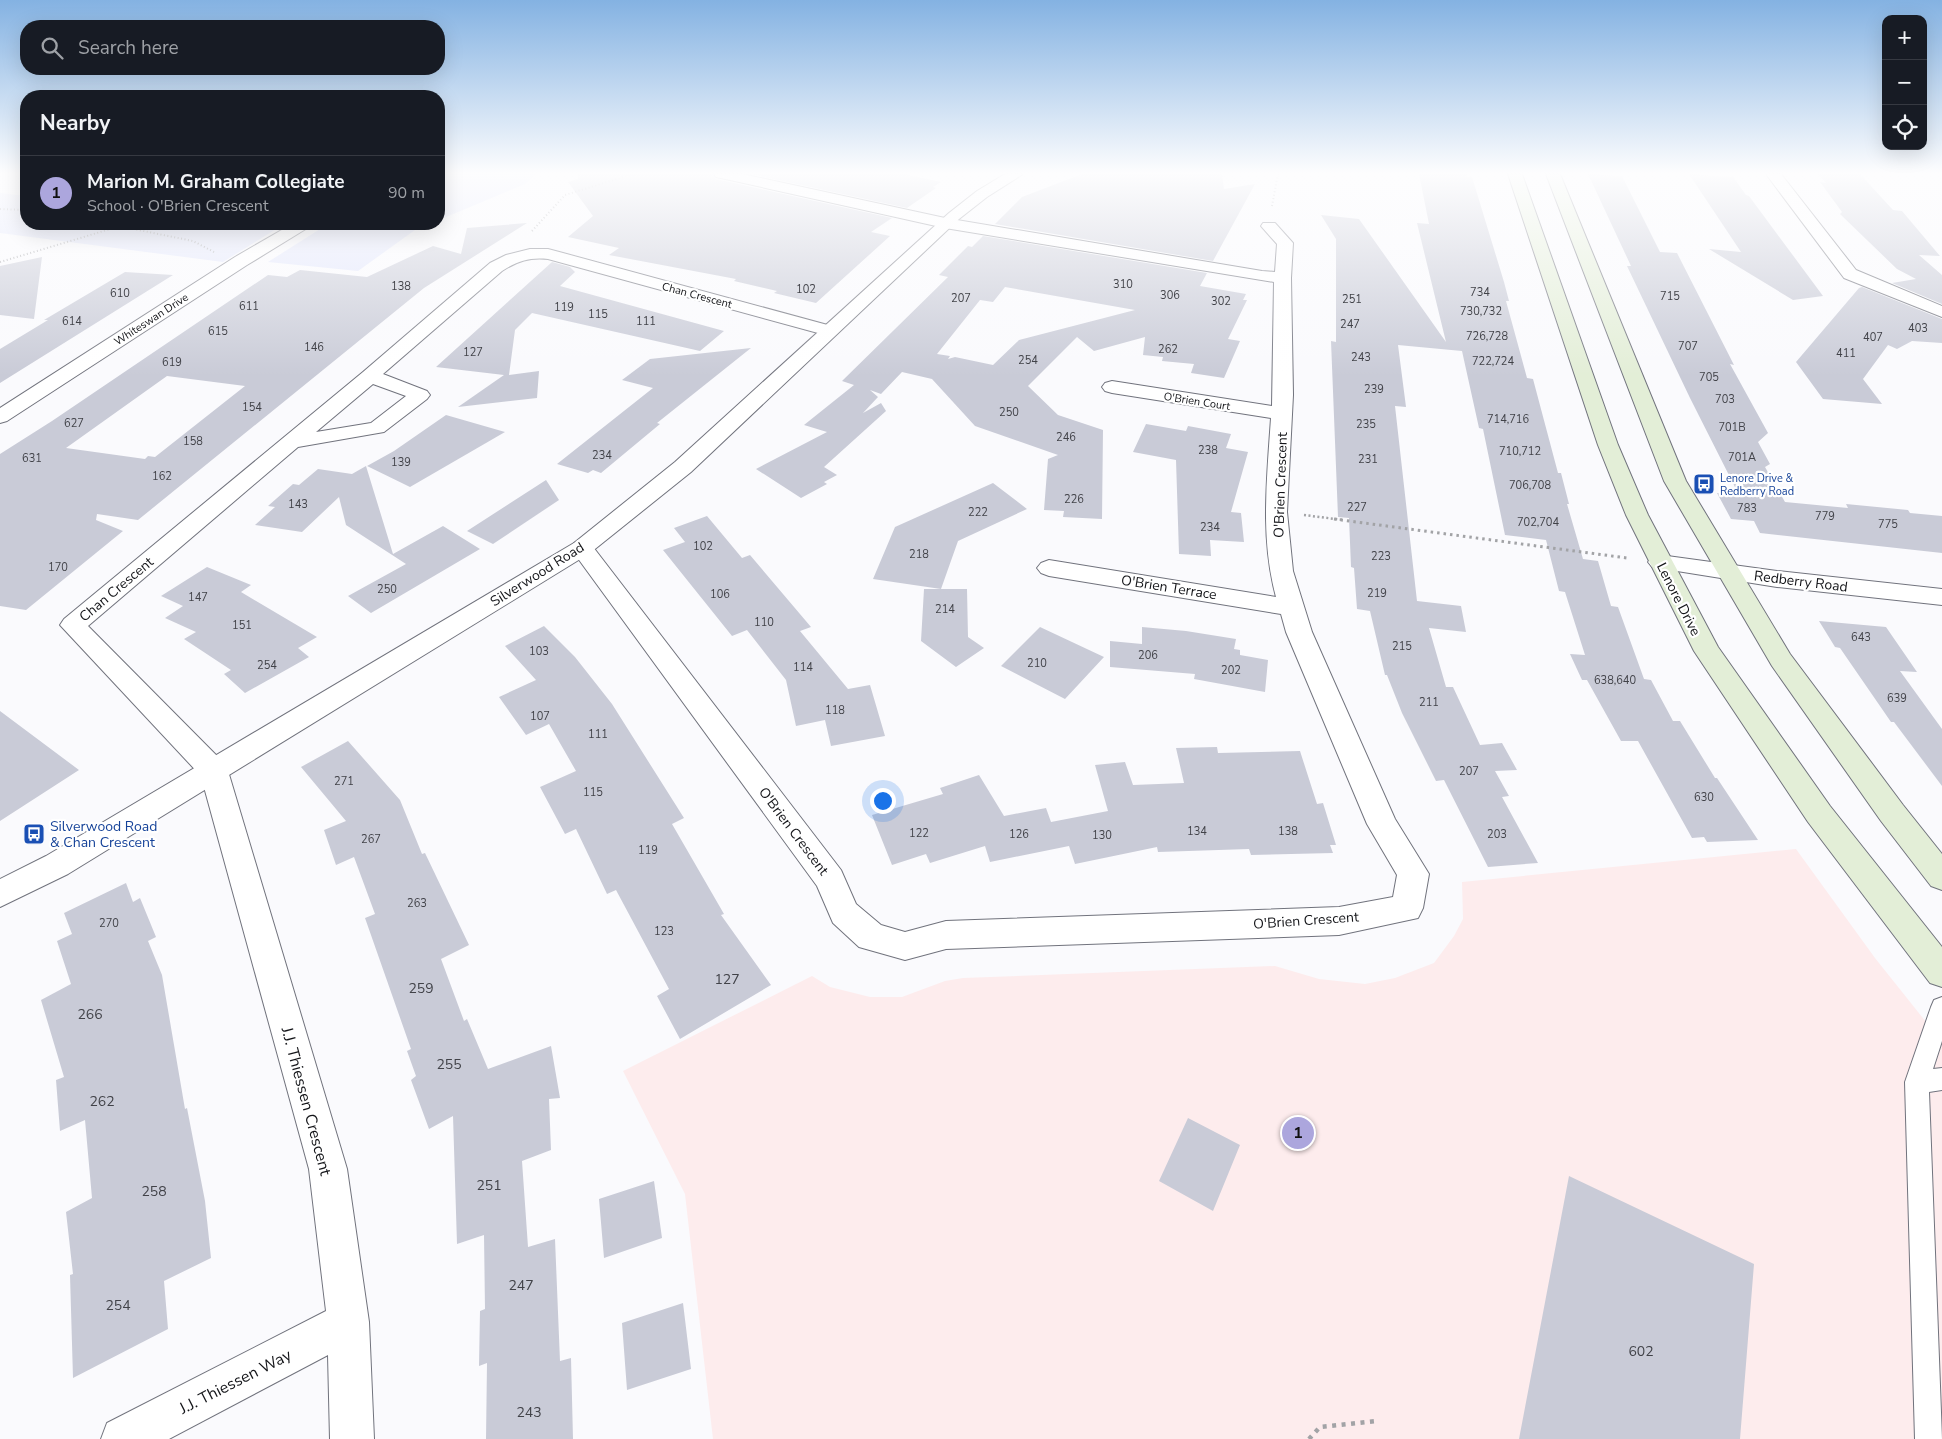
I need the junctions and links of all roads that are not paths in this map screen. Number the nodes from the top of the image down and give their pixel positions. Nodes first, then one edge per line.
1 (274, 241) edge
2 (925, 241) edge
3 (1054, 241) edge
4 (1284, 241) edge
5 (1537, 241) edge
6 (1579, 241) edge
7 (1825, 241) edge
8 (1283, 278) junction
9 (1942, 312) edge
10 (829, 330) junction
11 (370, 376) junction
12 (1112, 387) dead end
13 (1282, 414) junction
14 (0, 417) edge
15 (292, 442) junction
16 (582, 548) junction
17 (1660, 562) junction
18 (1049, 568) dead end
19 (1728, 573) junction
20 (1942, 597) edge
21 (1290, 607) junction
22 (214, 771) junction
23 (1942, 877) edge
24 (0, 894) edge
25 (1942, 972) edge
26 (1942, 1007) edge
27 (1942, 1079) edge
28 (1917, 1082) junction
29 (348, 1322) junction
30 (123, 1439) edge
31 (352, 1439) edge
32 (1929, 1439) edge

1 - 14 street, Whiteswan Drive
2 - 10 street, Silverwood Road
3 - 8 street
4 - 8 street, O'Brien Crescent
5 - 17 main road, Lenore Drive
6 - 19 main road
7 - 9 street
8 - 13 street, O'Brien Crescent
10 - 11 street, Chan Crescent
10 - 16 street, Silverwood Road
11 - 15 street, Chan Crescent
11 - 15 street
12 - 13 street, O'Brien Court
13 - 21 street, O'Brien Crescent
15 - 22 street, Chan Crescent
16 - 21 street, O'Brien Crescent
16 - 22 street, Silverwood Road
17 - 19 street, Redberry Road
17 - 25 main road, Lenore Drive
18 - 21 street, O'Brien Terrace
19 - 20 street, Redberry Road
19 - 23 main road
22 - 24 street, Silverwood Road
22 - 29 street, J.J. Thiessen Crescent
26 - 28 lane
27 - 28 lane
28 - 32 lane
29 - 30 street, J.J. Thiessen Way
29 - 31 street, J.J. Thiessen Crescent

